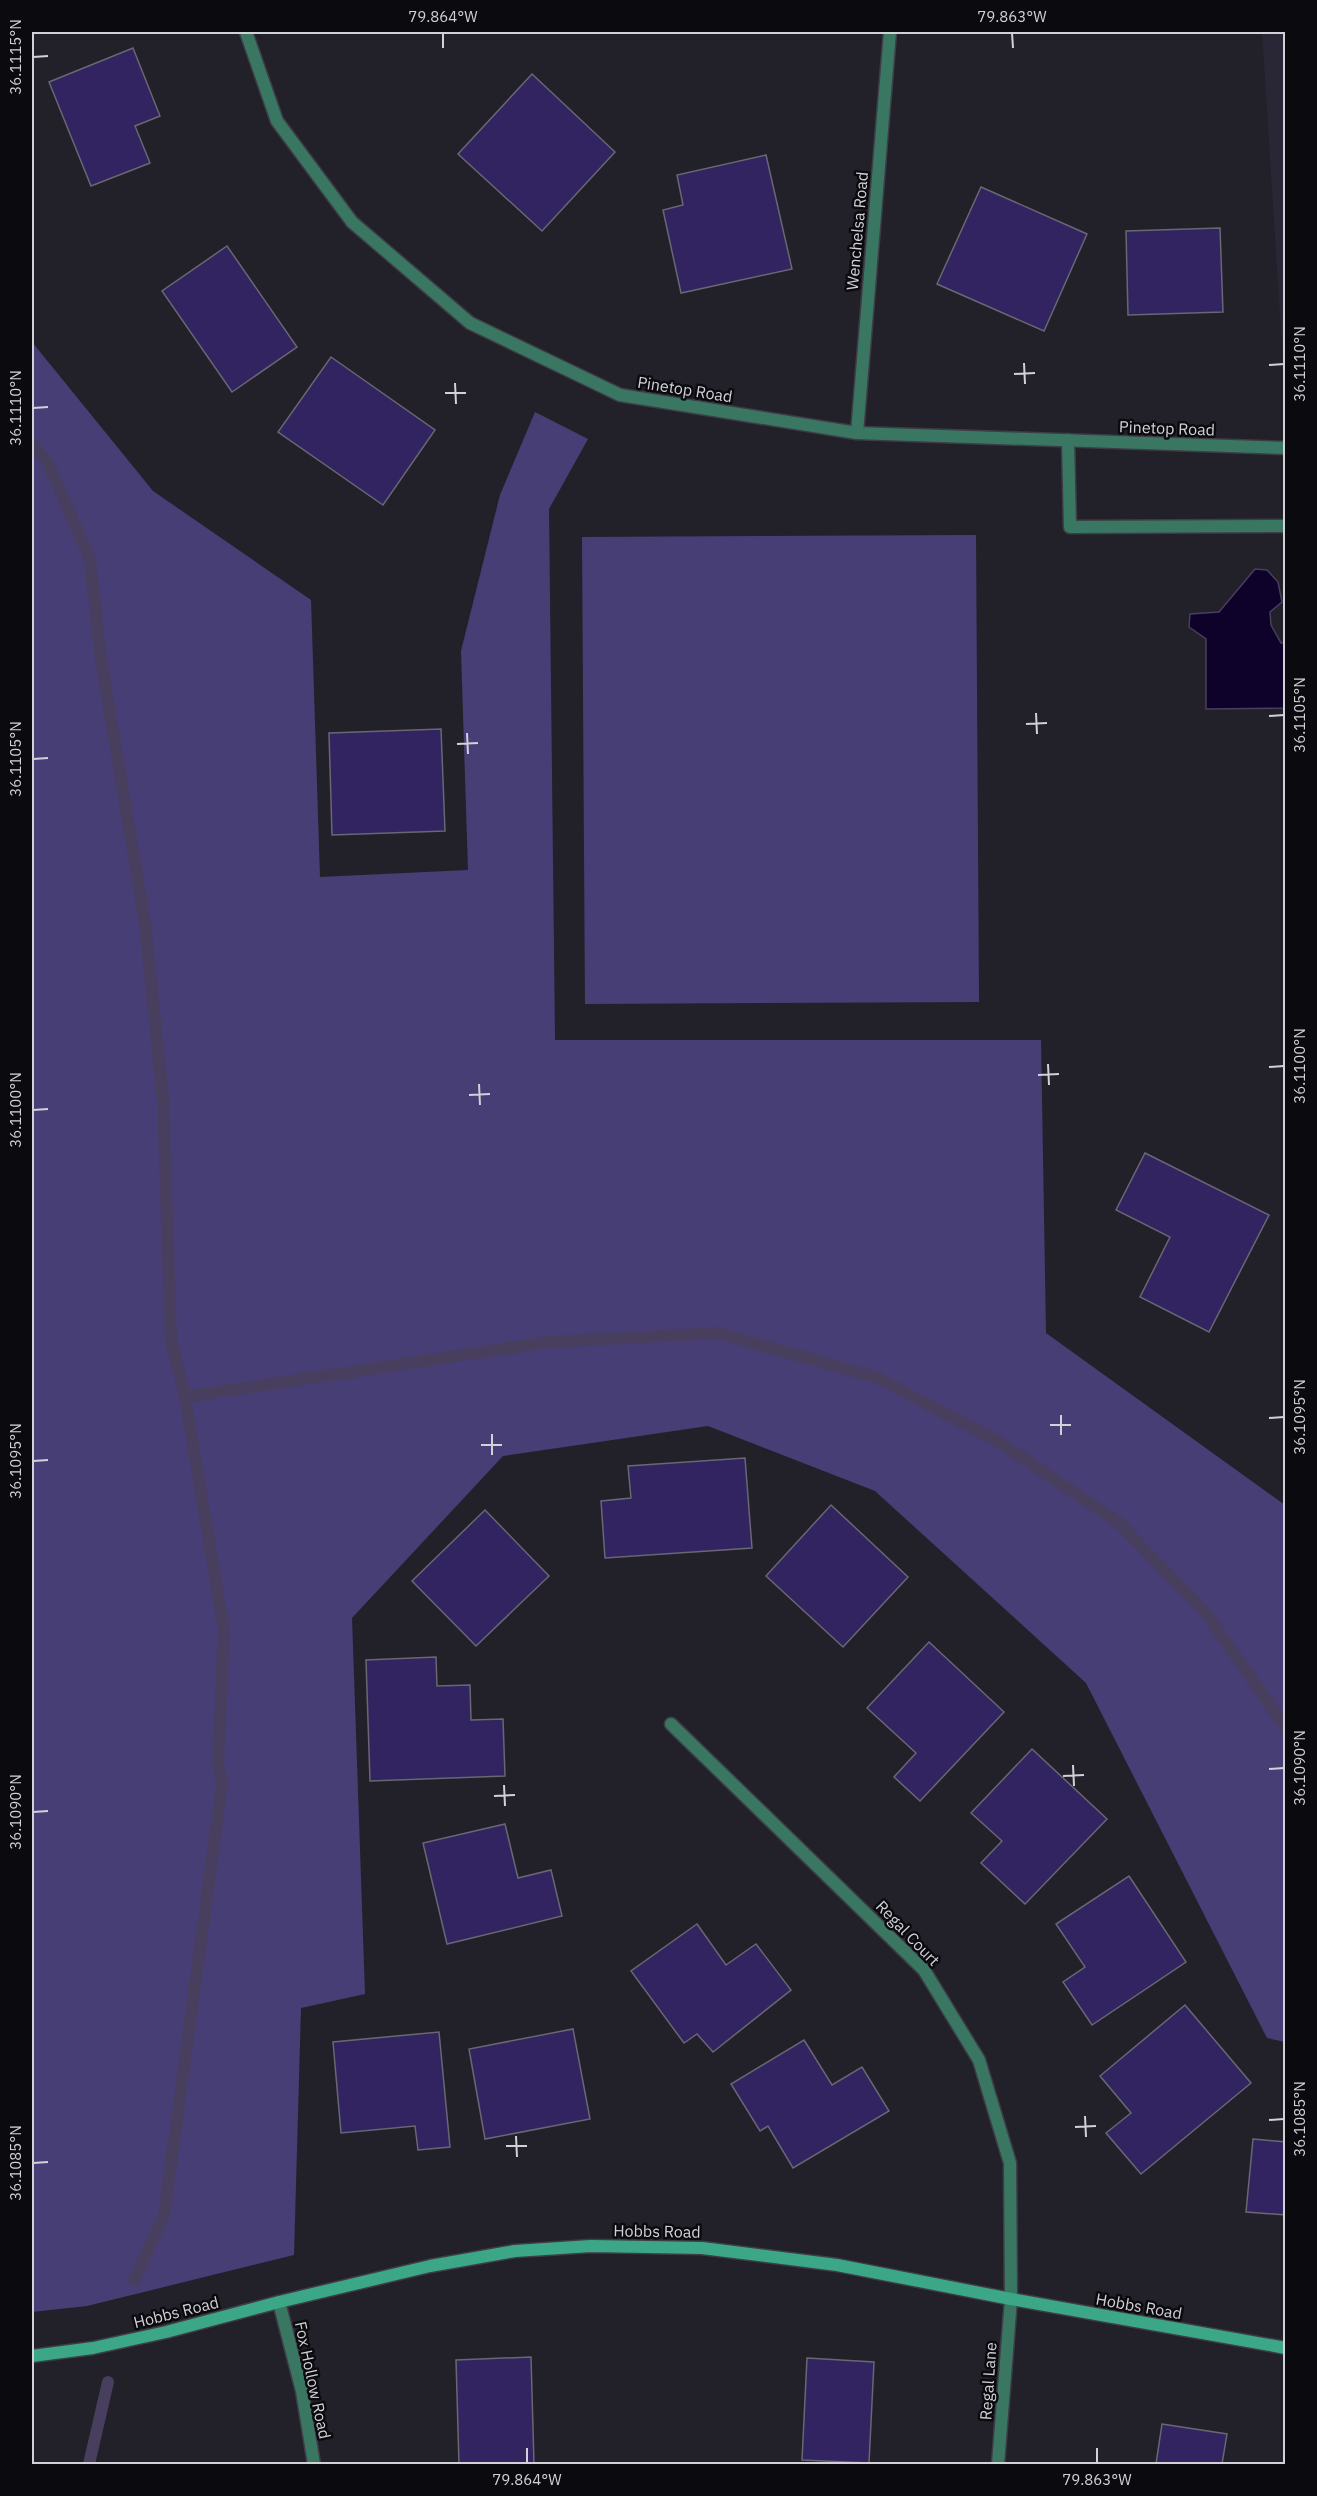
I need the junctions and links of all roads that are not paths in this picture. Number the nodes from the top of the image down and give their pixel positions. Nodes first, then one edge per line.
1 (246, 32) edge
2 (890, 32) edge
3 (857, 433) junction
4 (1068, 441) junction
5 (1286, 448) edge
6 (1286, 526) edge
7 (671, 1724) dead end
8 (1011, 2300) junction
9 (279, 2302) junction
10 (1286, 2348) edge
11 (32, 2356) edge
12 (314, 2464) edge
13 (998, 2464) edge

1 - 3 street, Pinetop Road
2 - 3 street, Wenchelsa Road
3 - 4 street, Pinetop Road
4 - 5 street, Pinetop Road
4 - 6 street
7 - 8 street, Regal Court
8 - 9 street, Hobbs Road
8 - 10 street, Hobbs Road
8 - 13 street, Regal Lane
9 - 11 street, Hobbs Road
9 - 12 street, Fox Hollow Road

